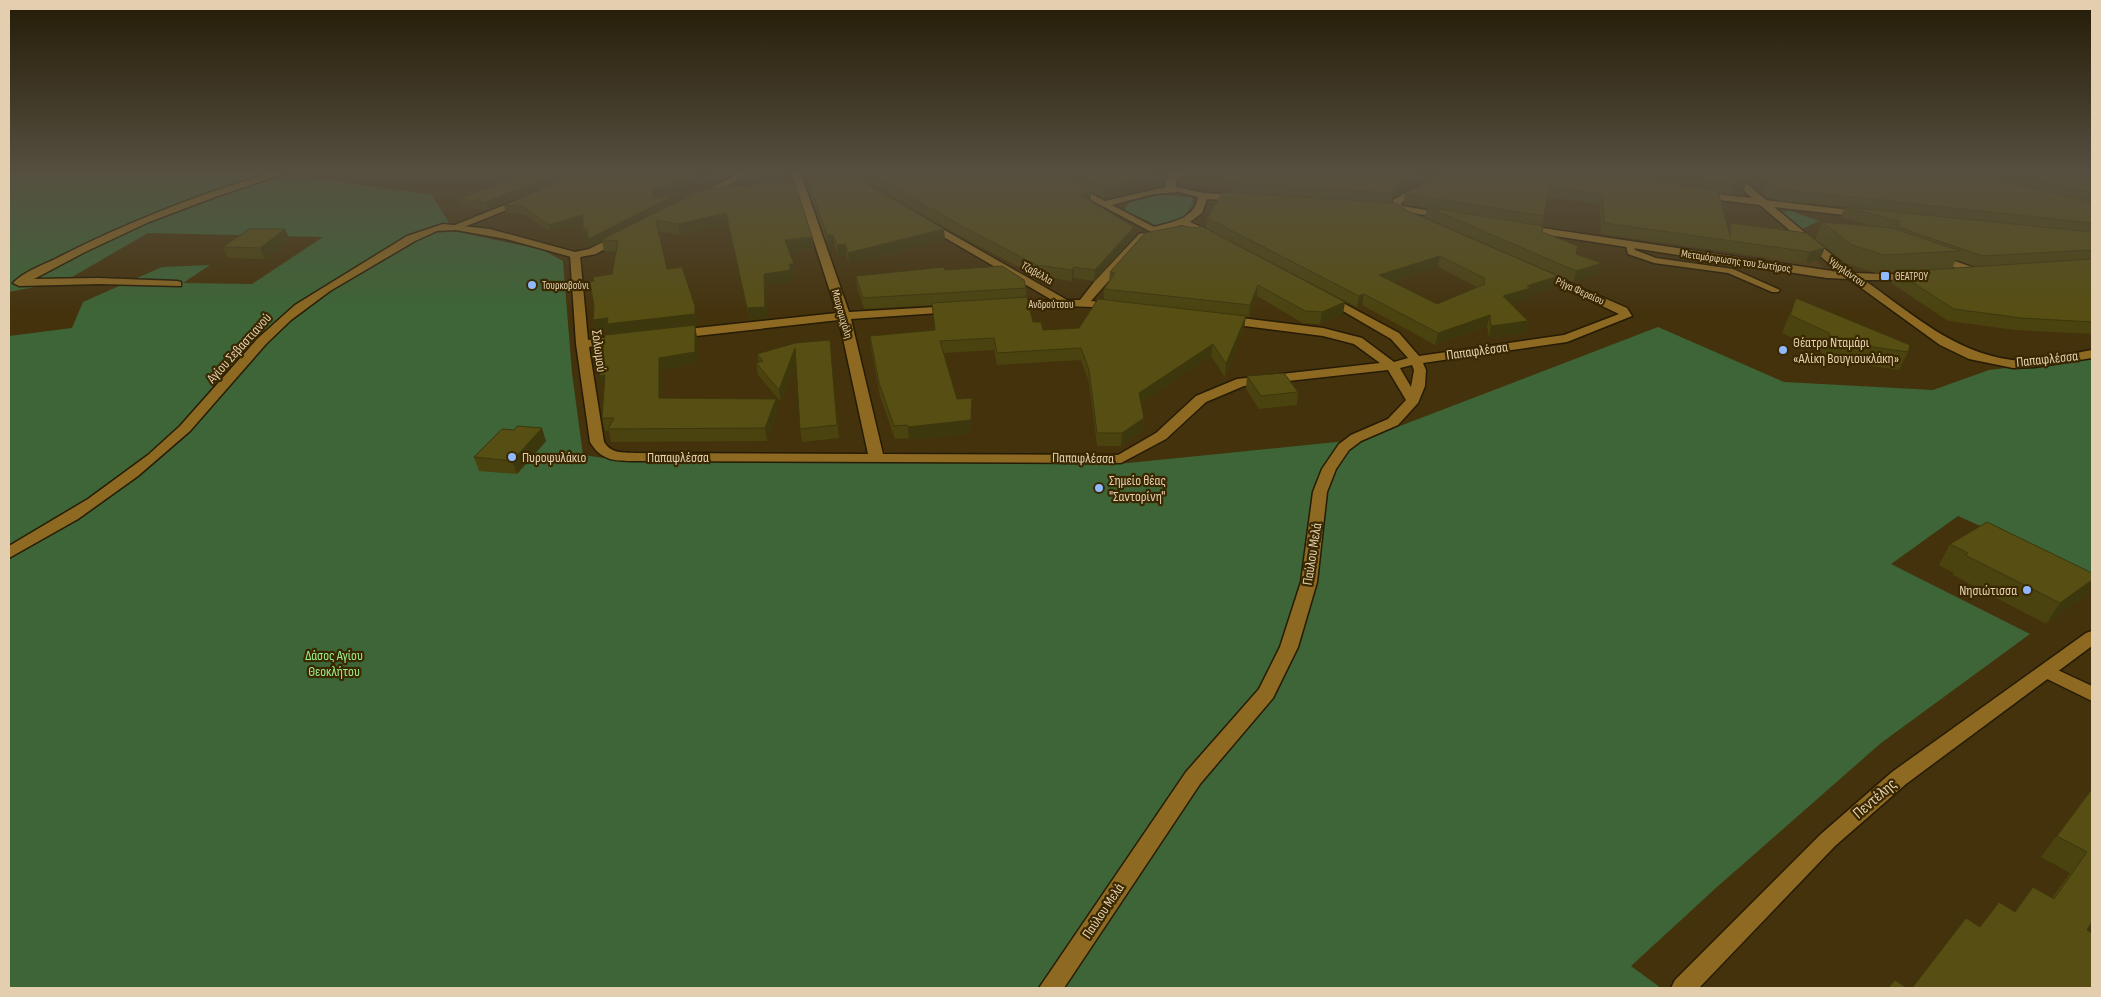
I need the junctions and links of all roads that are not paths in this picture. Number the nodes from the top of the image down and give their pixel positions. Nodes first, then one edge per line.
1 (144, 221) edge
2 (472, 221) edge
3 (812, 221) edge
4 (923, 221) edge
5 (1135, 221) edge
6 (1417, 221) edge
7 (1783, 221) edge
8 (1829, 221) edge
9 (1184, 222) joint
10 (1836, 223) edge
11 (1426, 224) edge
12 (455, 227) junction
13 (1514, 227) edge
14 (1153, 230) junction
15 (632, 231) edge
16 (1224, 242) edge
17 (1630, 246) junction
18 (1921, 253) edge
19 (576, 255) junction
20 (1531, 269) edge
21 (1950, 274) edge
22 (1923, 276) edge
23 (1855, 277) junction
24 (14, 284) edge
25 (178, 284) dead end
26 (1775, 290) dead end
27 (1316, 292) edge
28 (1066, 303) junction
29 (1082, 304) junction
30 (1001, 306) edge
31 (1121, 307) edge
32 (962, 308) edge
33 (1625, 314) joint
34 (844, 316) junction
35 (1209, 318) edge
36 (669, 335) edge
37 (640, 338) edge
38 (582, 344) junction
39 (2092, 354) edge
40 (1973, 356) joint
41 (1416, 360) junction
42 (1392, 366) junction
43 (1413, 400) junction
44 (600, 448) joint
45 (876, 456) junction
46 (9, 553) edge
47 (2092, 637) edge
48 (2047, 671) junction
49 (2092, 694) edge
50 (1051, 988) edge
51 (1683, 988) edge

1 - 24 street
2 - 12 street
3 - 34 street, Μαυρομιχάλη
4 - 28 street, Τζαβέλλα
5 - 14 street
6 - 11 street
7 - 23 street, Υψηλάντου
8 - 10 street
9 - 14 street
9 - 16 street
12 - 19 street, Αγίου Σεβαστιανού
12 - 46 street, Αγίου Σεβαστιανού
13 - 17 street, Μεταμόρφωσης του Σωτήρος
14 - 29 street
15 - 19 street
17 - 23 street, Μεταμόρφωσης του Σωτήρος
17 - 26 lane
18 - 21 street
19 - 38 street, Σολωμού
20 - 33 street, Ρήγα Φεραίου
22 - 23 street, Μεταμόρφωσης του Σωτήρος
23 - 40 street, Υψηλάντου
24 - 25 street
27 - 41 street
28 - 29 street, Ανδρούτσου
28 - 30 street, Ανδρούτσου
29 - 31 street, Ανδρούτσου
32 - 34 street
33 - 41 street, Παπαφλέσσα
34 - 36 street
34 - 45 street, Μαυρομιχάλη
35 - 42 street
37 - 38 street
38 - 44 street, Σολωμού
39 - 40 street, Παπαφλέσσα
41 - 42 street, Παπαφλέσσα
41 - 43 street, Παύλου Μελά
42 - 43 street
42 - 45 street, Παπαφλέσσα
43 - 50 street, Παύλου Μελά
44 - 45 street, Παπαφλέσσα
47 - 48 street, Πεντέλης
48 - 49 street
48 - 51 street, Πεντέλης

